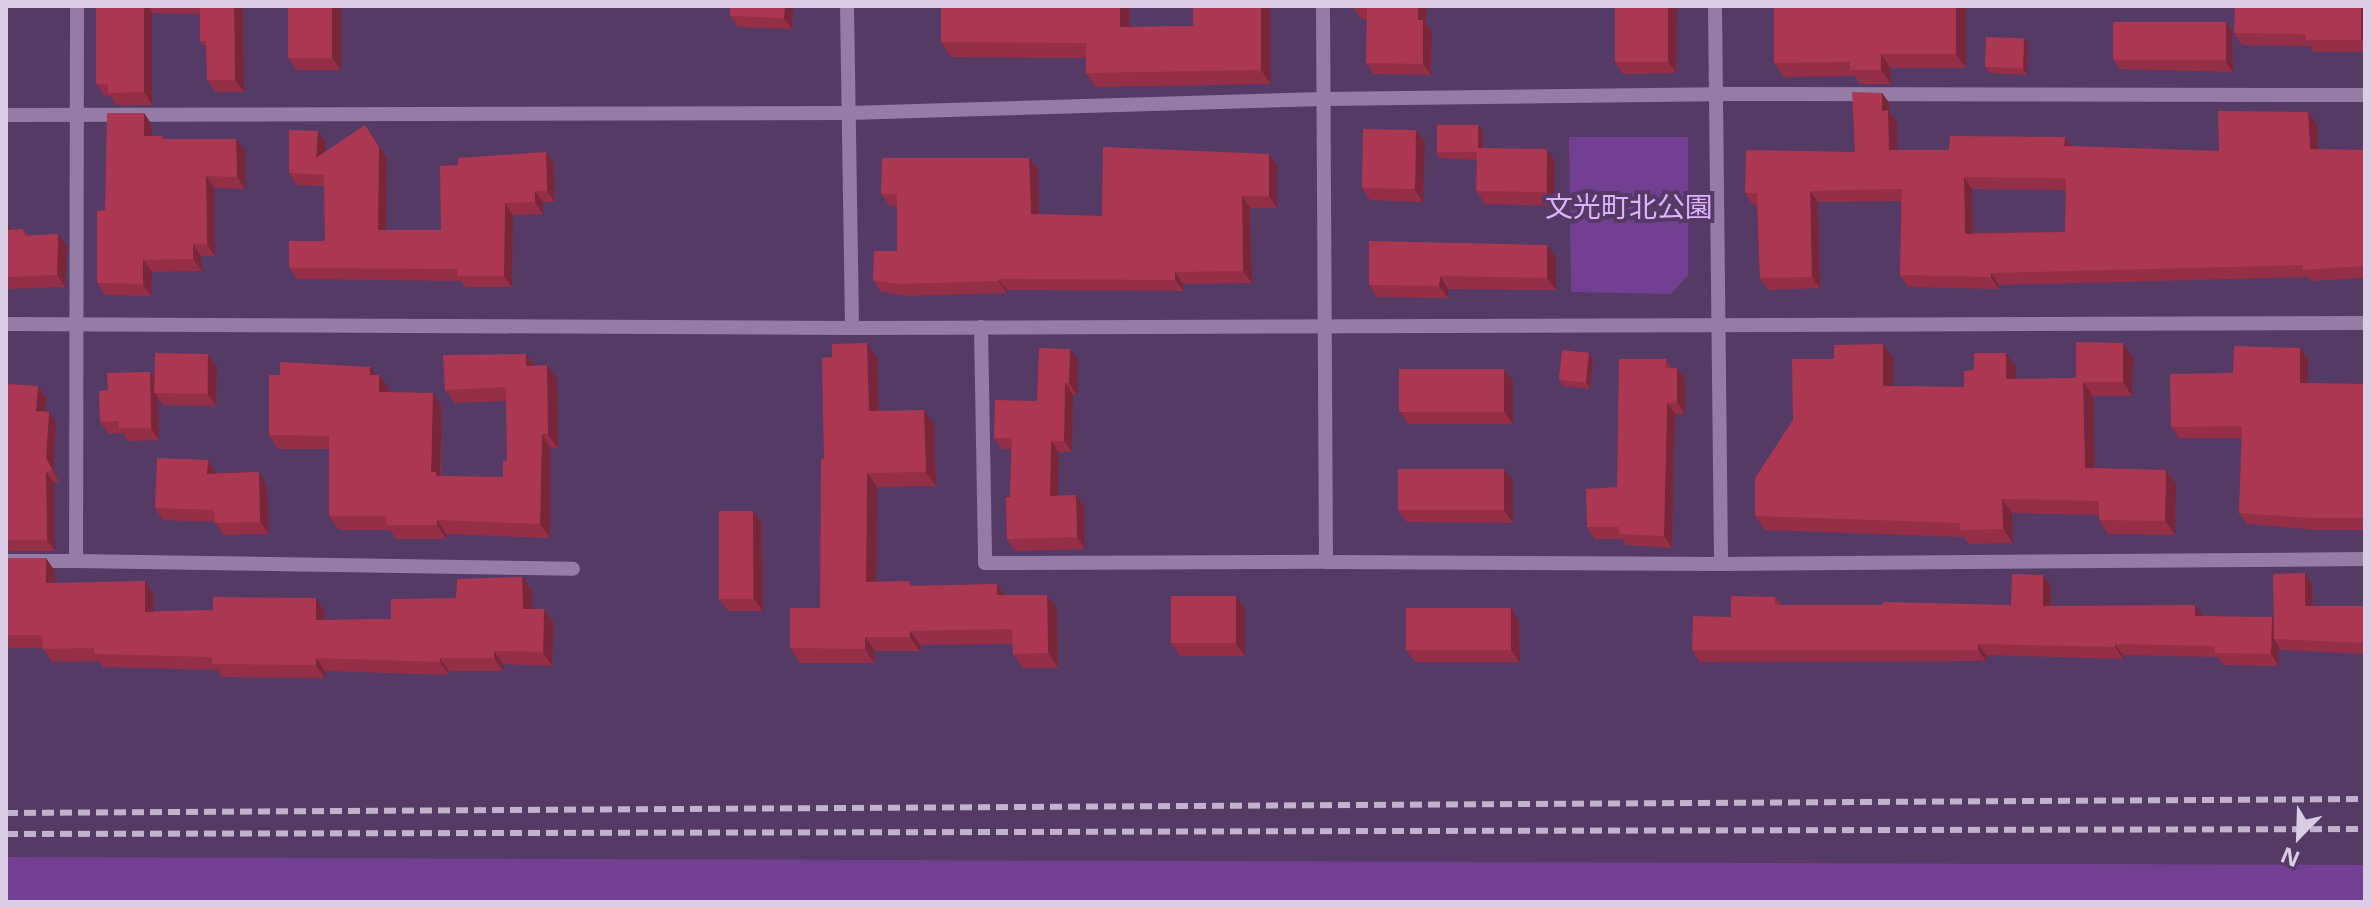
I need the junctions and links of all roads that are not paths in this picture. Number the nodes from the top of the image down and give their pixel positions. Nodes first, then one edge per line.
1 (77, 6) edge
2 (847, 6) edge
3 (1323, 6) edge
4 (1715, 6) edge
5 (1715, 94) junction
6 (2365, 95) edge
7 (1323, 99) junction
8 (848, 113) junction
9 (77, 114) junction
10 (6, 115) edge
11 (75, 322) junction
12 (2365, 323) edge
13 (6, 324) edge
14 (1323, 325) junction
15 (981, 327) junction
16 (1719, 327) junction
17 (852, 328) junction
18 (2365, 559) edge
19 (6, 561) edge
20 (76, 561) junction
21 (1326, 562) junction
22 (1721, 564) junction
23 (573, 569) dead end

1 - 9 street
2 - 8 street
3 - 7 street
4 - 5 street
5 - 6 street
5 - 7 street
5 - 16 street
7 - 8 street
7 - 14 street
8 - 9 street
8 - 17 street
9 - 10 street
9 - 11 street
11 - 13 street
11 - 17 street
11 - 20 street
12 - 16 street
14 - 15 street
14 - 16 street
14 - 21 street
15 - 17 street
15 - 21 street
16 - 22 street
18 - 22 street
19 - 20 street
20 - 23 street
21 - 22 street

